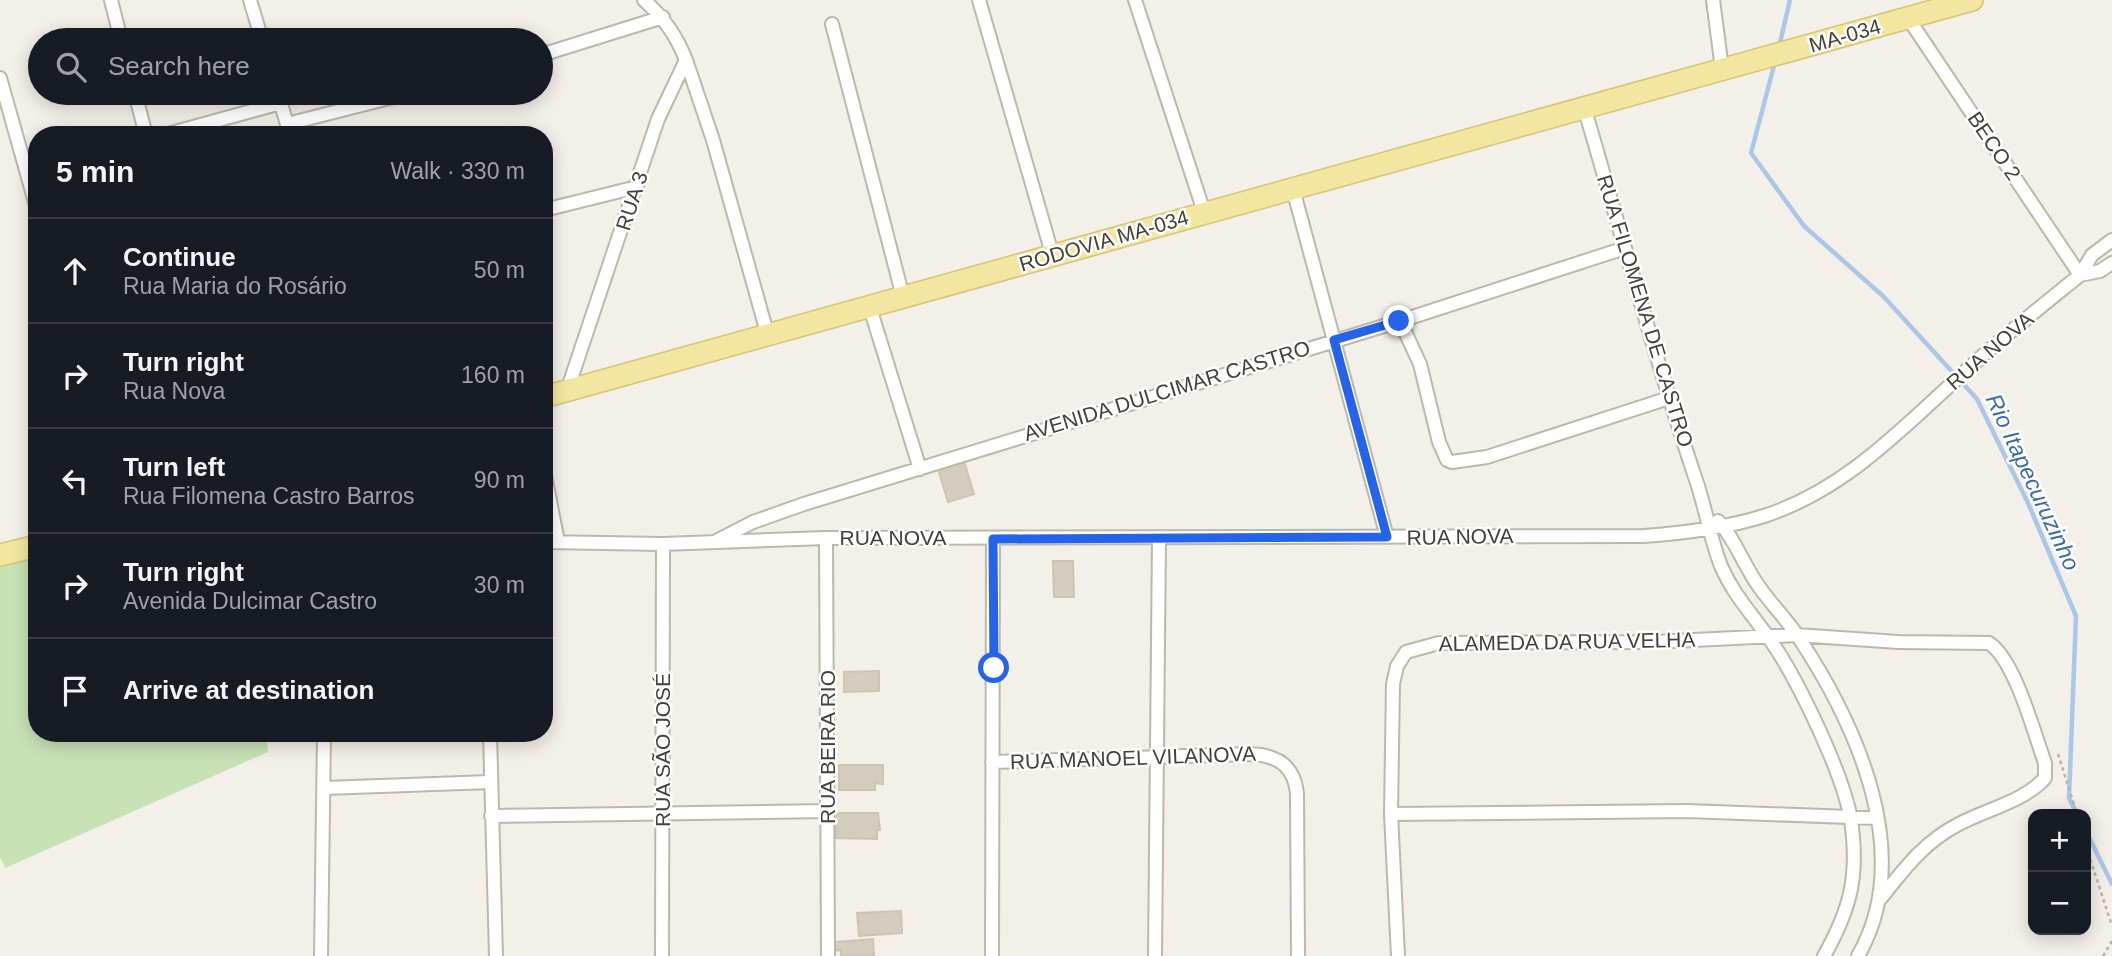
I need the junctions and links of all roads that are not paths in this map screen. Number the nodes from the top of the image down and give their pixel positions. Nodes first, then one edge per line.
1 (111, 0) edge
2 (250, 0) edge
3 (644, 0) edge
4 (979, 0) edge
5 (1135, 0) edge
6 (1713, 0) edge
7 (1972, 0) edge
8 (663, 17) junction
9 (1908, 18) junction
10 (832, 24) dead end
11 (118, 28) edge
12 (258, 28) edge
13 (553, 51) edge
14 (686, 60) junction
15 (1721, 69) junction
16 (0, 78) edge
17 (138, 105) edge
18 (257, 105) edge
19 (281, 105) edge
20 (369, 105) edge
21 (1585, 110) junction
22 (144, 126) edge
23 (192, 126) edge
24 (287, 126) edge
25 (298, 126) edge
26 (28, 158) edge
27 (637, 187) junction
28 (1293, 189) junction
29 (553, 208) edge
30 (1204, 212) junction
31 (2112, 240) edge
32 (1625, 248) junction
33 (1053, 257) junction
34 (2112, 263) edge
35 (2080, 275) junction
36 (903, 297) junction
37 (870, 307) junction
38 (1399, 321) junction
39 (768, 336) junction
40 (1334, 340) junction
41 (567, 391) junction
42 (553, 395) edge
43 (1669, 398) junction
44 (920, 469) junction
45 (1707, 512) junction
46 (553, 516) edge
47 (1723, 526) junction
48 (1708, 528) junction
49 (1159, 537) junction
50 (1387, 537) junction
51 (826, 538) junction
52 (993, 539) junction
53 (553, 542) edge
54 (558, 542) junction
55 (713, 542) junction
56 (663, 544) junction
57 (28, 548) edge
58 (0, 555) edge
59 (1797, 635) junction
60 (1768, 636) junction
61 (324, 742) edge
62 (490, 742) edge
63 (1156, 759) junction
64 (992, 762) junction
65 (490, 782) junction
66 (325, 788) junction
67 (829, 811) junction
68 (663, 812) junction
69 (1391, 814) junction
70 (491, 816) junction
71 (1850, 817) junction
72 (1876, 818) junction
73 (1881, 898) junction
74 (1860, 952) edge
75 (321, 956) edge
76 (496, 956) edge
77 (662, 956) edge
78 (828, 956) edge
79 (992, 956) edge
80 (1155, 956) edge
81 (1298, 956) edge
82 (1398, 956) edge
83 (1824, 956) edge
84 (1874, 956) edge

1 - 11 street
2 - 12 street
3 - 8 street
4 - 33 street
5 - 30 street
6 - 15 street
7 - 9 main road, MA-034 / MA-034
8 - 13 street
8 - 14 street
9 - 15 main road, MA-034 / MA-034
9 - 35 street, BECO 2
10 - 36 street
14 - 27 street, RUA 3
14 - 39 street
15 - 21 main road, RODOVIA MA-034 / MA-034
16 - 26 street
17 - 22 street
18 - 23 street
19 - 24 street
20 - 25 street
21 - 28 main road, RODOVIA MA-034 / MA-034
21 - 32 street, RUA FILOMENA DE CASTRO
27 - 29 street
27 - 41 street, RUA 3
28 - 30 main road, RODOVIA MA-034 / MA-034
28 - 40 street
30 - 33 main road, RODOVIA MA-034 / MA-034
31 - 35 street, RUA NOVA
32 - 38 street, AVENIDA DULCIMAR CASTRO
32 - 43 street, RUA FILOMENA DE CASTRO
33 - 36 main road, RODOVIA MA-034 / MA-034
34 - 35 street, RUA NOVA
35 - 47 street, RUA NOVA
36 - 37 main road, RODOVIA MA-034 / MA-034
37 - 39 main road, RODOVIA MA-034 / MA-034
37 - 44 street
38 - 40 street, AVENIDA DULCIMAR CASTRO
38 - 43 street
39 - 41 main road, RODOVIA MA-034 / MA-034
40 - 44 street, AVENIDA DULCIMAR CASTRO
40 - 50 street
41 - 42 main road, RODOVIA MA-034 / MA-034
43 - 45 street, RUA FILOMENA DE CASTRO
44 - 55 street, AVENIDA DULCIMAR CASTRO
45 - 47 street
45 - 48 street
46 - 54 street
47 - 48 street, RUA NOVA
47 - 59 street
48 - 50 street, RUA NOVA
48 - 60 street
49 - 50 street, RUA NOVA
49 - 52 street, RUA NOVA
49 - 63 street
51 - 52 street, RUA NOVA
51 - 55 street, RUA NOVA
51 - 67 street, RUA BEIRA RIO
52 - 64 street
53 - 54 street, RUA NOVA
54 - 56 street, RUA NOVA
55 - 56 street, RUA NOVA
56 - 68 street, RUA SÃO JOSÉ
57 - 58 main road
59 - 60 street, ALAMEDA DA RUA VELHA
59 - 72 street
59 - 73 street, ALAMEDA DA RUA VELHA
60 - 69 street, ALAMEDA DA RUA VELHA
60 - 71 street
61 - 66 street
62 - 65 street
63 - 64 street, RUA MANOEL VILANOVA
63 - 80 street
63 - 81 street, RUA MANOEL VILANOVA
64 - 79 street
65 - 66 street
65 - 70 street
66 - 75 street
67 - 68 street
67 - 78 street, RUA BEIRA RIO
68 - 70 street
68 - 77 street, RUA SÃO JOSÉ
69 - 71 street
69 - 82 street, ALAMEDA DA RUA VELHA
70 - 76 street
71 - 72 street
71 - 83 street
72 - 73 street
73 - 74 street
74 - 84 street

